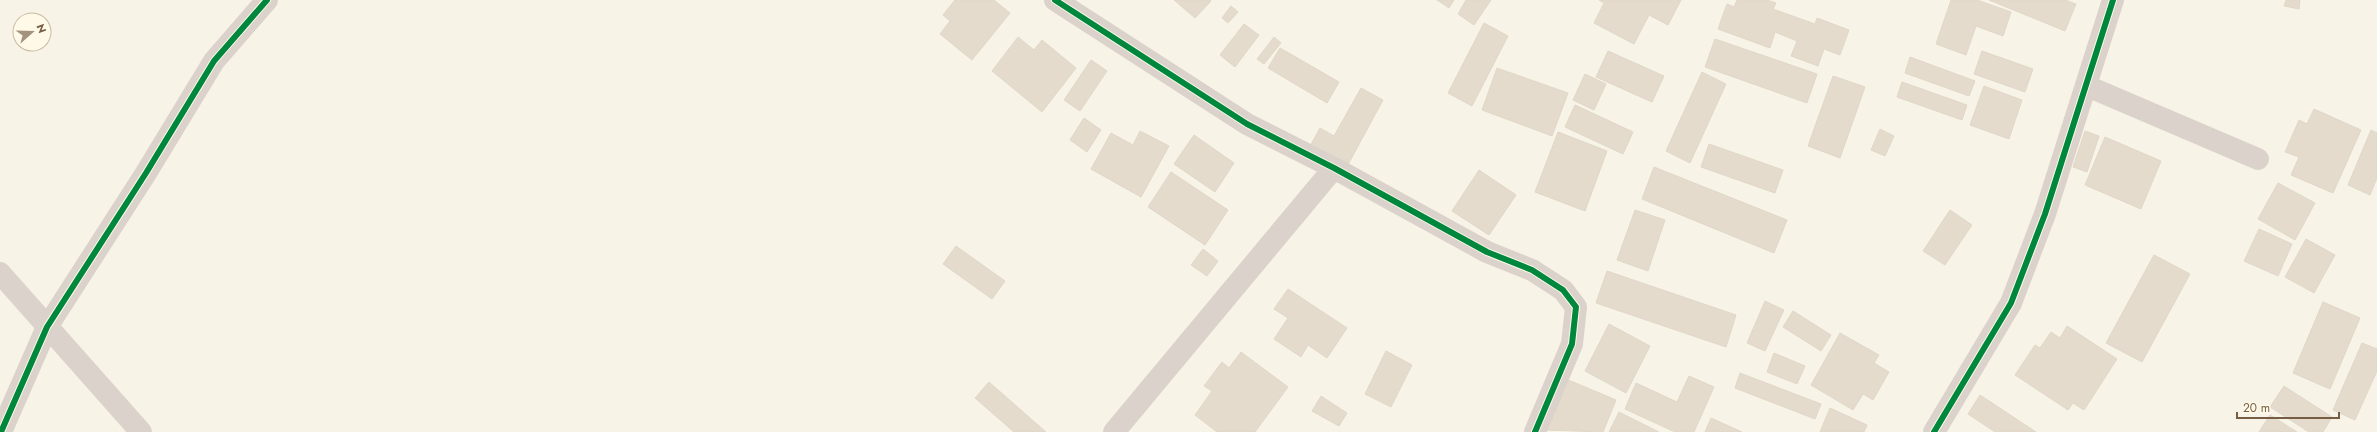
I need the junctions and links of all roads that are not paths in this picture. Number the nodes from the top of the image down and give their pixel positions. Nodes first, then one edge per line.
1 (267, 0) edge
2 (1055, 0) edge
3 (2113, 0) edge
4 (2087, 86) junction
5 (2258, 159) dead end
6 (1334, 168) junction
7 (0, 273) edge
8 (47, 327) junction
9 (1, 432) edge
10 (141, 432) edge
11 (1114, 432) edge
12 (1535, 432) edge
13 (1934, 432) edge

1 - 8 street
2 - 6 street
3 - 4 street
4 - 5 street
4 - 13 street
6 - 11 street
6 - 12 street
7 - 8 street
8 - 9 street
8 - 10 street

